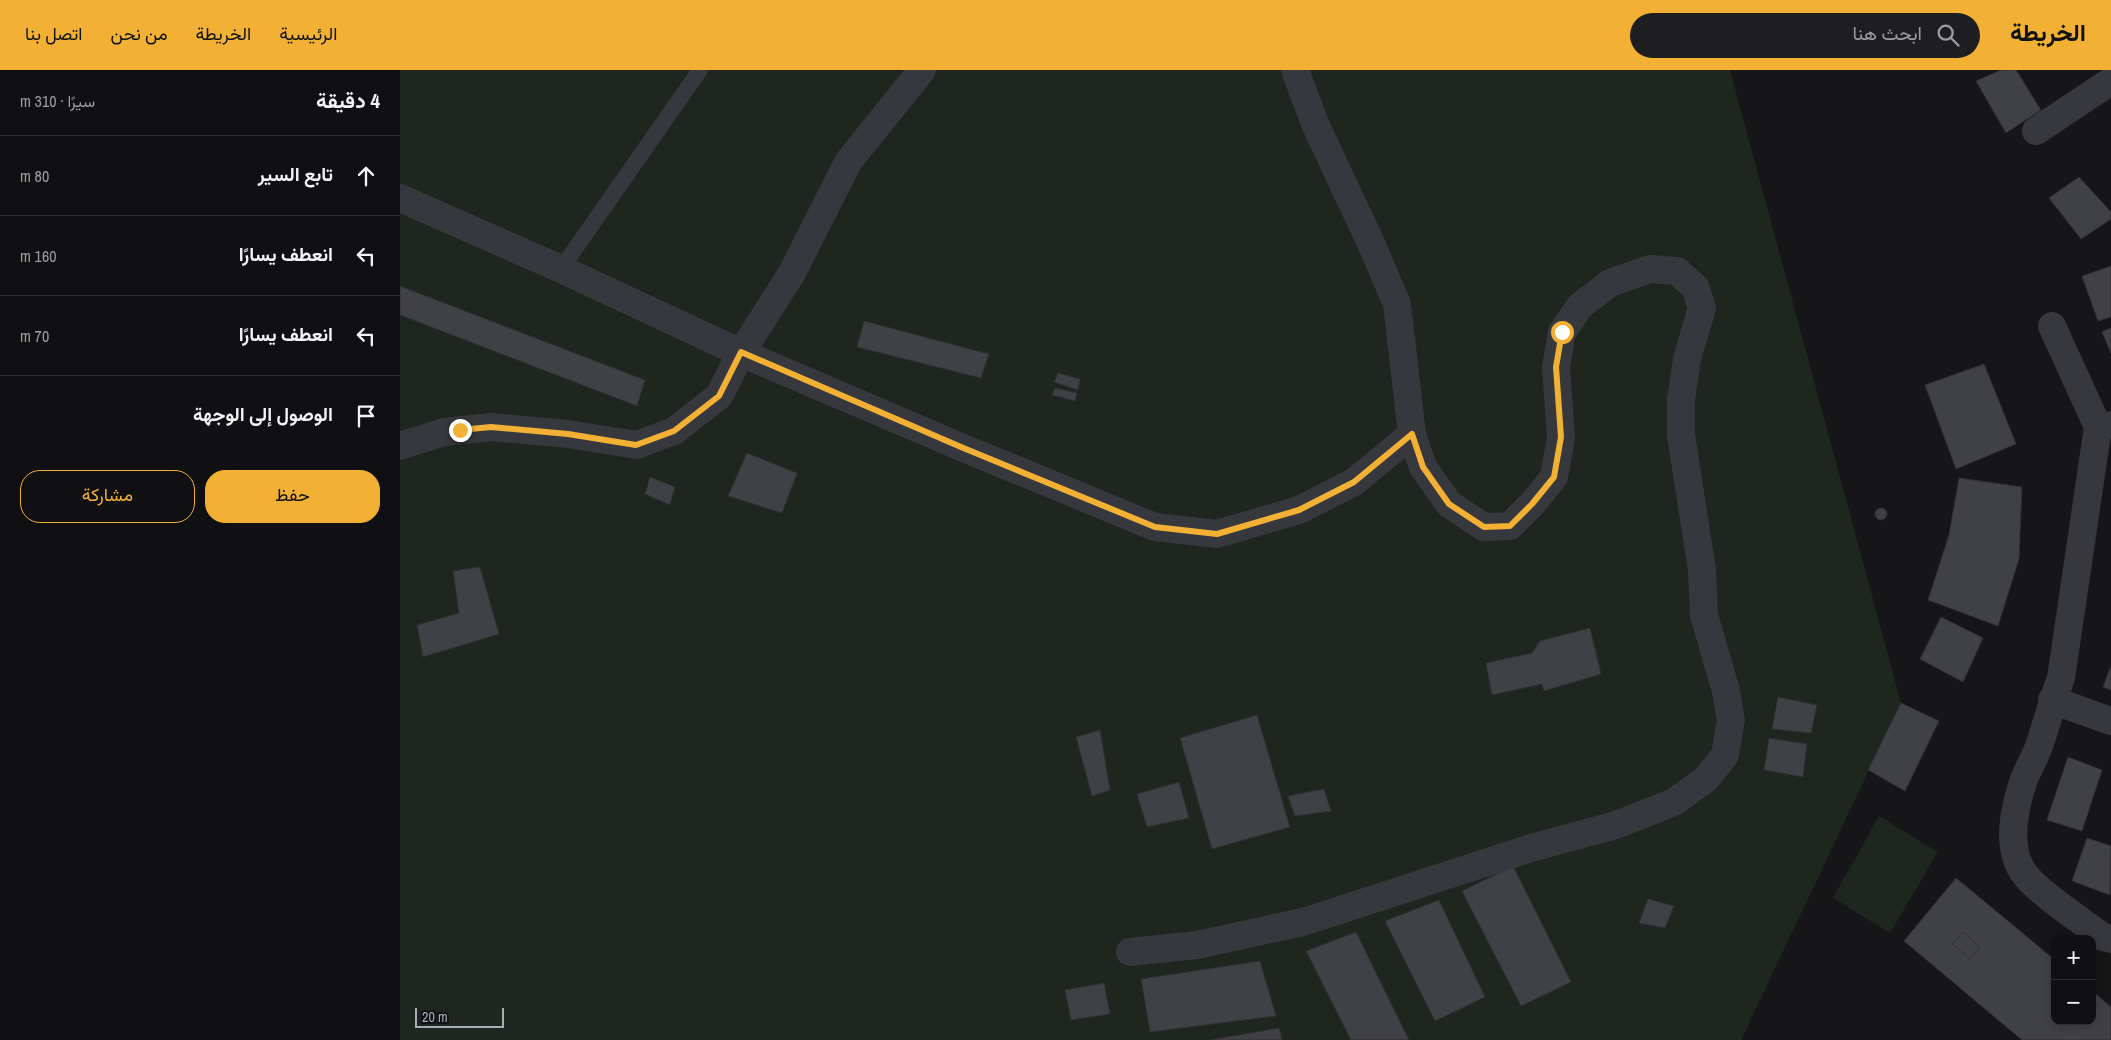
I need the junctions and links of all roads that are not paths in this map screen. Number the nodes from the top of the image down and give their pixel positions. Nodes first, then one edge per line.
1 (700, 70) edge
2 (922, 70) edge
3 (1294, 70) edge
4 (2111, 81) edge
5 (2036, 131) dead end
6 (400, 198) edge
7 (561, 269) junction
8 (2052, 326) dead end
9 (741, 352) junction
10 (2104, 426) edge
11 (1412, 434) junction
12 (400, 446) edge
13 (2052, 700) junction
14 (2111, 721) edge
15 (2111, 939) edge
16 (1130, 952) dead end

1 - 7 lane
2 - 9 street
3 - 11 street
4 - 5 street
6 - 7 street
7 - 9 street
8 - 10 street
9 - 11 street
9 - 12 street
10 - 13 street
11 - 16 street
13 - 14 street
13 - 15 street

